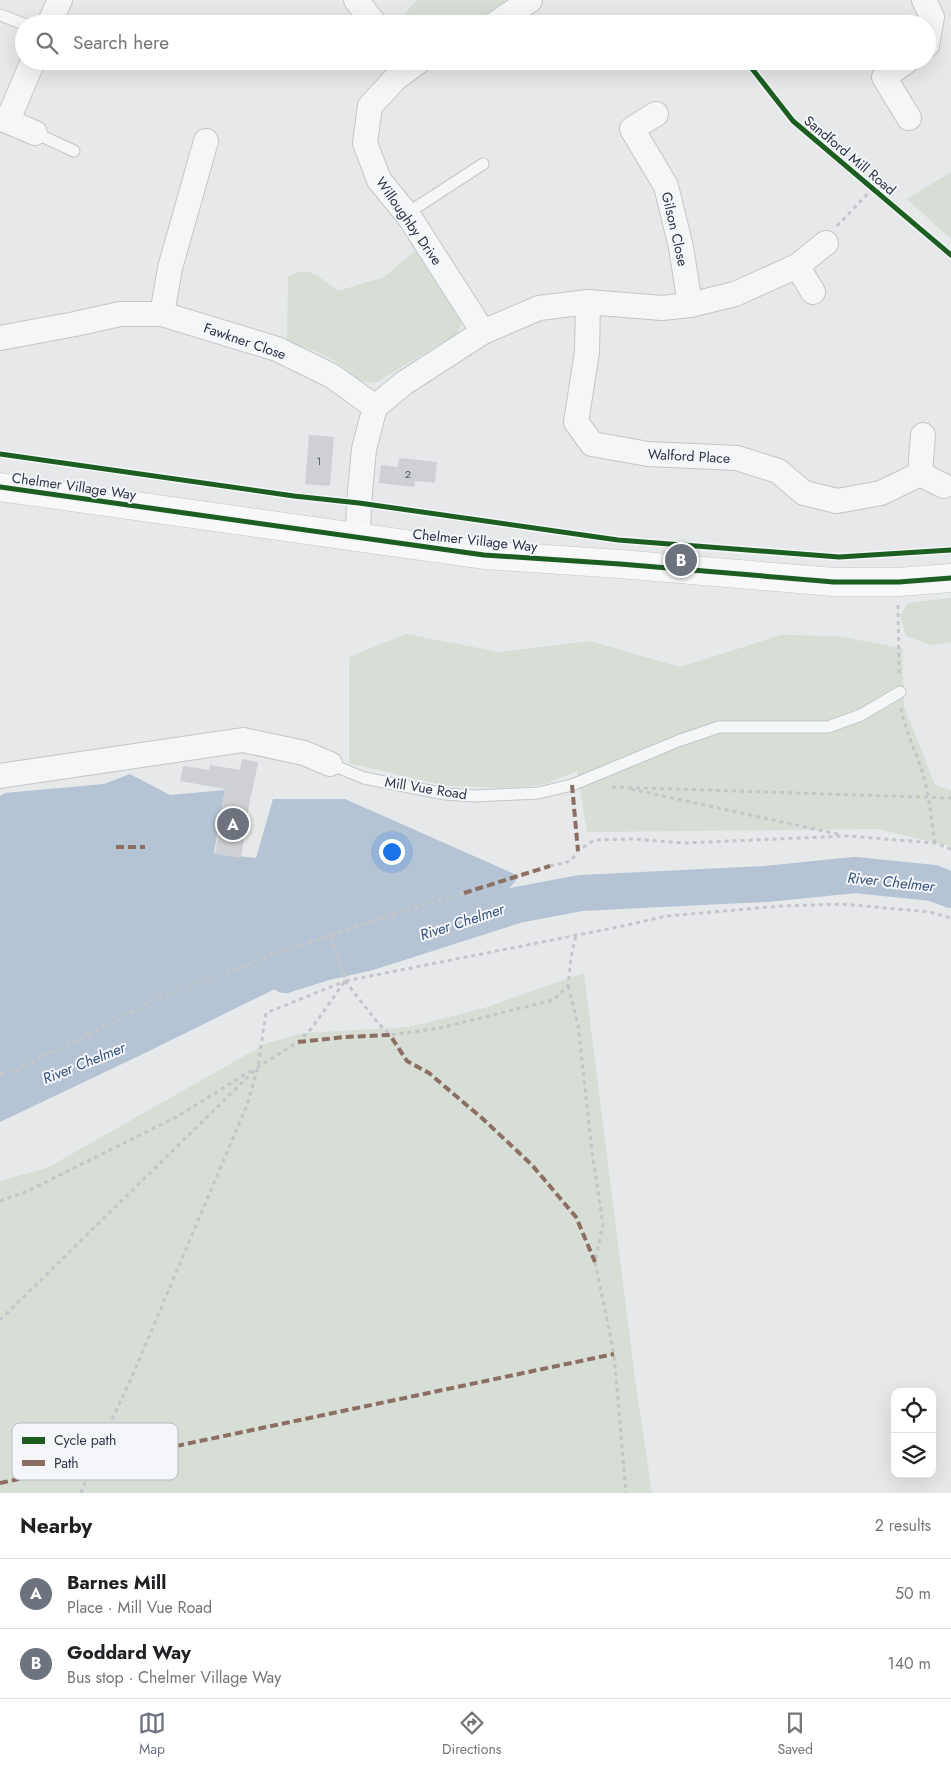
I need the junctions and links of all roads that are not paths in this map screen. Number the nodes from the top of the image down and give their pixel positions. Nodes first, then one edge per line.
1 (60, 0) edge
2 (356, 0) edge
3 (530, 0) edge
4 (924, 0) edge
5 (0, 15) edge
6 (53, 15) edge
7 (368, 15) edge
8 (508, 15) edge
9 (931, 15) edge
10 (15, 21) edge
11 (28, 70) edge
12 (404, 70) edge
13 (894, 70) edge
14 (656, 114) dead end
15 (908, 118) dead end
16 (4, 119) edge
17 (35, 133) joint
18 (206, 141) dead end
19 (74, 151) dead end
20 (483, 164) dead end
21 (406, 214) junction
22 (826, 243) road end
23 (797, 266) junction
24 (813, 292) dead end
25 (588, 302) junction
26 (690, 305) junction
27 (162, 314) junction
28 (482, 332) junction
29 (0, 338) edge
30 (375, 407) junction
31 (923, 435) dead end
32 (920, 474) junction
33 (944, 486) dead end
34 (0, 487) edge
35 (358, 537) junction
36 (951, 578) edge
37 (900, 692) road end
38 (330, 764) joint
39 (0, 776) edge

1 - 6 street
2 - 7 street
3 - 8 street
4 - 9 street
5 - 10 lane
11 - 16 street
12 - 21 street, Willoughby Drive
13 - 15 street
14 - 26 street, Gilson Close
16 - 17 street
17 - 19 lane
18 - 27 street
20 - 21 lane
21 - 28 street, Willoughby Drive
22 - 23 street
23 - 24 street
23 - 26 street
25 - 26 street
25 - 28 street
25 - 32 street, Walford Place
27 - 29 street, Fawkner Close
27 - 30 street, Fawkner Close
28 - 30 street
30 - 35 street
31 - 32 street
32 - 33 street
34 - 35 street, Chelmer Village Way
35 - 36 street, Chelmer Village Way
37 - 38 lane, Mill Vue Road
38 - 39 street, Mill Vue Road

